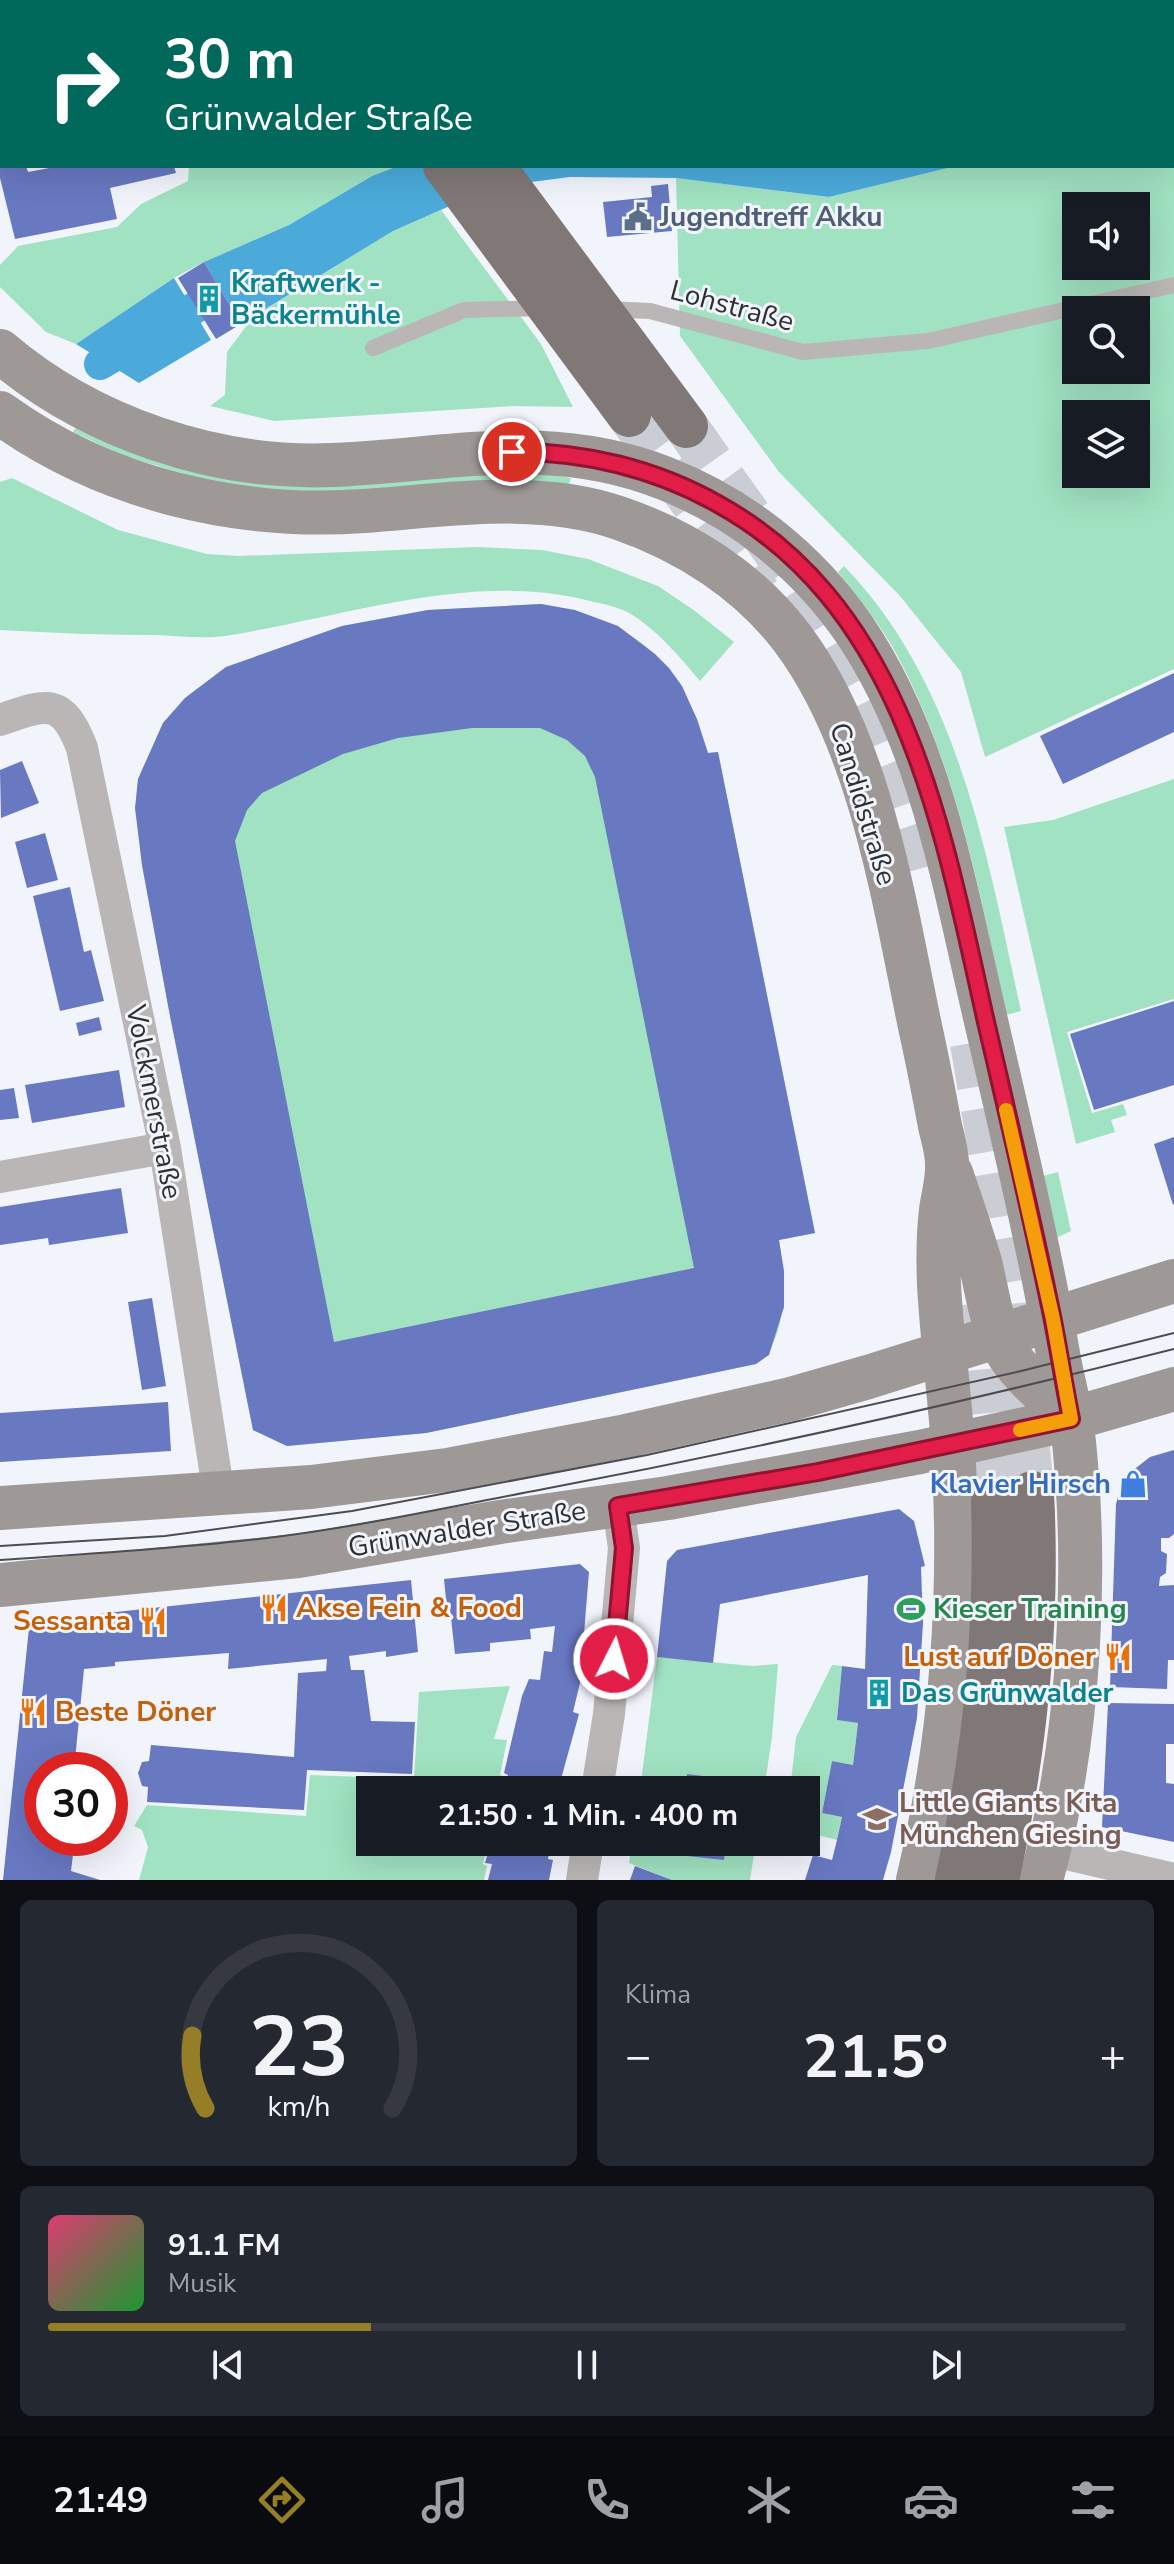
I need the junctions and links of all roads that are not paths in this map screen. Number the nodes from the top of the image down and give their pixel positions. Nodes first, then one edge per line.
1 (447, 168) edge
2 (494, 168) edge
3 (1174, 285) edge
4 (575, 320) junction
5 (373, 348) dead end
6 (0, 351) edge
7 (0, 413) edge
8 (0, 720) edge
9 (165, 1148) junction
10 (948, 1164) junction
11 (0, 1177) edge
12 (1174, 1281) edge
13 (1053, 1319) junction
14 (999, 1336) junction
15 (944, 1353) junction
16 (1174, 1389) edge
17 (1071, 1419) junction
18 (953, 1445) junction
19 (219, 1495) junction
20 (1013, 1497) tunnel mouth
21 (618, 1506) junction
22 (0, 1508) edge
23 (0, 1585) edge
24 (1012, 1652) junction
25 (599, 1776) edge
26 (586, 1856) edge
27 (1045, 1865) edge
28 (1174, 1879) edge
29 (582, 1880) edge
30 (918, 1880) edge
31 (957, 1880) edge
32 (997, 1880) edge

1 - 4 highway
2 - 4 highway
3 - 4 lane, Lohstraße
4 - 5 lane, Lohstraße
6 - 13 main road
7 - 10 main road, Candidstraße
8 - 9 street, Volckmerstraße
9 - 11 street
9 - 19 street, Volckmerstraße
10 - 14 main road
10 - 15 main road, Candidstraße
12 - 13 main road
13 - 14 main road
13 - 17 main road
14 - 15 main road
14 - 17 main road
15 - 18 main road, Candidstraße
15 - 19 main road
16 - 17 main road, Grünwalder Straße
17 - 18 main road, Grünwalder Straße
17 - 27 main road
18 - 21 main road, Grünwalder Straße
18 - 30 main road, Candidstraße
19 - 22 main road
20 - 24 highway
21 - 23 main road, Grünwalder Straße
21 - 25 street
24 - 31 highway
24 - 32 highway
26 - 29 street
27 - 28 street

